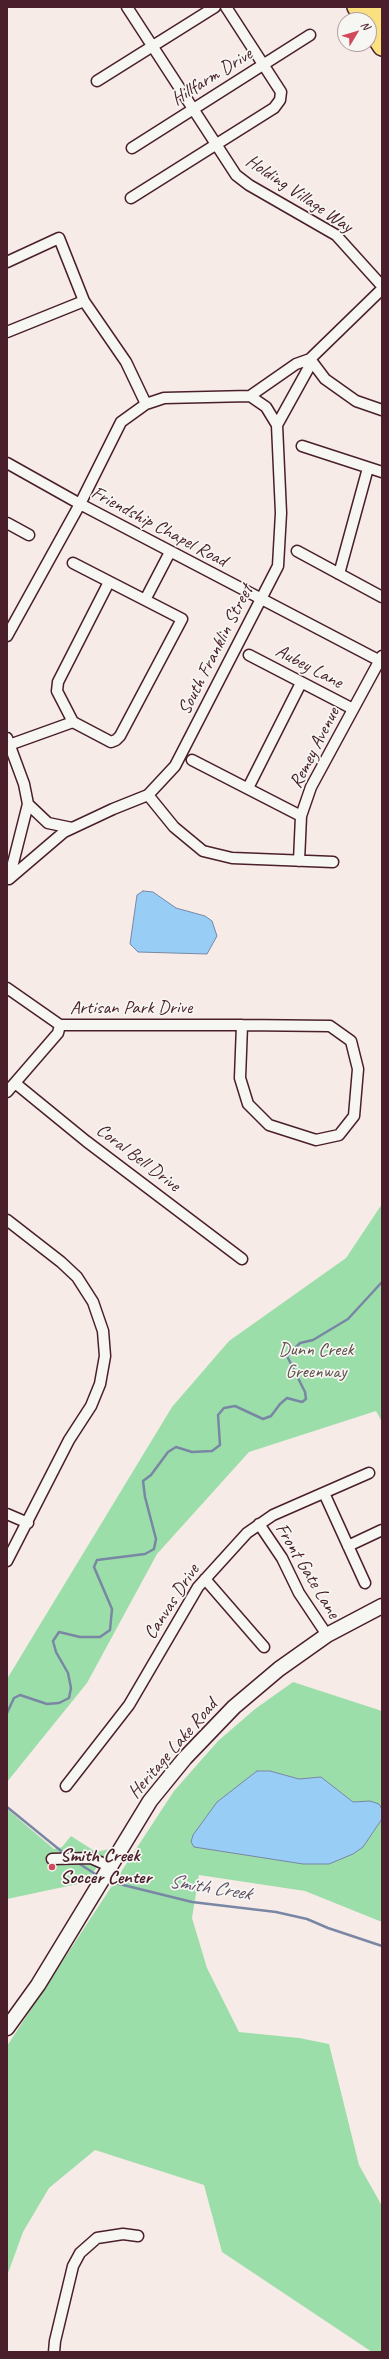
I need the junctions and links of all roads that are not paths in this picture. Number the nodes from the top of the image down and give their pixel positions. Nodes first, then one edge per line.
1 (127, 7) edge
2 (215, 7) edge
3 (226, 7) edge
4 (372, 7) edge
5 (380, 7) edge
6 (382, 10) edge
7 (382, 22) edge
8 (310, 35) dead end
9 (152, 46) junction
10 (264, 64) junction
11 (97, 81) dead end
12 (192, 110) junction
13 (216, 146) junction
14 (132, 148) dead end
15 (131, 198) dead end
16 (7, 262) edge
17 (382, 288) edge
18 (84, 301) junction
19 (7, 332) edge
20 (310, 359) junction
21 (250, 396) junction
22 (146, 404) junction
23 (382, 410) edge
24 (277, 425) junction
25 (302, 446) dead end
26 (7, 463) edge
27 (368, 468) junction
28 (382, 472) edge
29 (80, 504) junction
30 (7, 523) edge
31 (29, 535) dead end
32 (296, 551) dead end
33 (170, 552) junction
34 (73, 563) dead end
35 (339, 574) junction
36 (109, 582) junction
37 (382, 597) edge
38 (145, 600) junction
39 (261, 600) junction
40 (7, 636) edge
41 (249, 655) dead end
42 (381, 660) edge
43 (301, 683) junction
44 (353, 709) junction
45 (73, 722) junction
46 (8, 742) edge
47 (192, 760) dead end
48 (248, 788) junction
49 (148, 796) junction
50 (28, 804) junction
51 (302, 816) junction
52 (72, 828) junction
53 (299, 861) junction
54 (333, 862) dead end
55 (8, 882) edge
56 (7, 988) edge
57 (60, 1025) junction
58 (242, 1025) junction
59 (15, 1083) junction
60 (7, 1092) edge
61 (7, 1220) edge
62 (242, 1259) dead end
63 (369, 1473) dead end
64 (324, 1493) junction
65 (7, 1514) edge
66 (28, 1522) junction
67 (259, 1524) junction
68 (382, 1530) edge
69 (348, 1546) junction
70 (7, 1561) edge
71 (205, 1579) junction
72 (365, 1583) dead end
73 (382, 1606) edge
74 (327, 1635) junction
75 (264, 1646) dead end
76 (66, 1786) dead end
77 (52, 1859) dead end
78 (109, 1866) junction
79 (7, 2028) edge
80 (138, 2236) dead end
81 (54, 2352) edge

1 - 9 street, Holding Village Way
2 - 9 street
3 - 10 street, Holding Village Way
4 - 7 highway
5 - 6 highway
8 - 10 street, Hillfarm Drive
9 - 11 street
9 - 12 street, Holding Village Way
10 - 12 street, Hillfarm Drive
10 - 13 street, Holding Village Way
12 - 13 street, Holding Village Way
12 - 14 street, Hillfarm Drive
13 - 15 street, Holding Village Way
13 - 17 street, Holding Village Way
16 - 18 street
17 - 20 street
18 - 19 street
18 - 22 street
20 - 21 street
20 - 23 street
20 - 24 street
21 - 22 street
21 - 24 street, South Franklin Street
22 - 29 street
24 - 39 street, South Franklin Street
25 - 27 street
26 - 29 street, Friendship Chapel Road
27 - 28 street
27 - 35 street
29 - 33 street, Friendship Chapel Road
29 - 40 street
30 - 31 street
32 - 35 street
33 - 38 street
33 - 39 street, Friendship Chapel Road
34 - 36 street
35 - 37 street
36 - 38 street
36 - 45 street
38 - 45 street
39 - 42 street, Friendship Chapel Road
39 - 49 street, South Franklin Street
41 - 43 street, Aubey Lane
42 - 44 street, Remey Avenue
43 - 44 street, Aubey Lane
43 - 48 street
44 - 51 street, Remey Avenue
45 - 46 street
46 - 50 street, South Franklin Street
47 - 48 street
48 - 51 street
49 - 52 street, South Franklin Street
49 - 53 street
50 - 52 street
50 - 55 street, South Franklin Street
51 - 53 street, Remey Avenue
52 - 55 street, South Franklin Street
53 - 54 street
56 - 57 street, Artisan Park Drive
57 - 58 street, Artisan Park Drive
57 - 59 street
58 - 58 street, Artisan Park Drive
59 - 60 street
59 - 62 street, Coral Bell Drive
61 - 66 street
63 - 64 street, Canvas Drive
64 - 67 street, Canvas Drive
64 - 69 street
65 - 66 street
66 - 70 street
67 - 71 street, Canvas Drive
67 - 74 street, Front Gate Lane
68 - 69 street
69 - 72 street
71 - 75 street
71 - 76 street, Canvas Drive
73 - 74 main road, Heritage Lake Road
74 - 78 main road, Heritage Lake Road
77 - 78 street
78 - 79 main road, Heritage Lake Road
80 - 81 street

